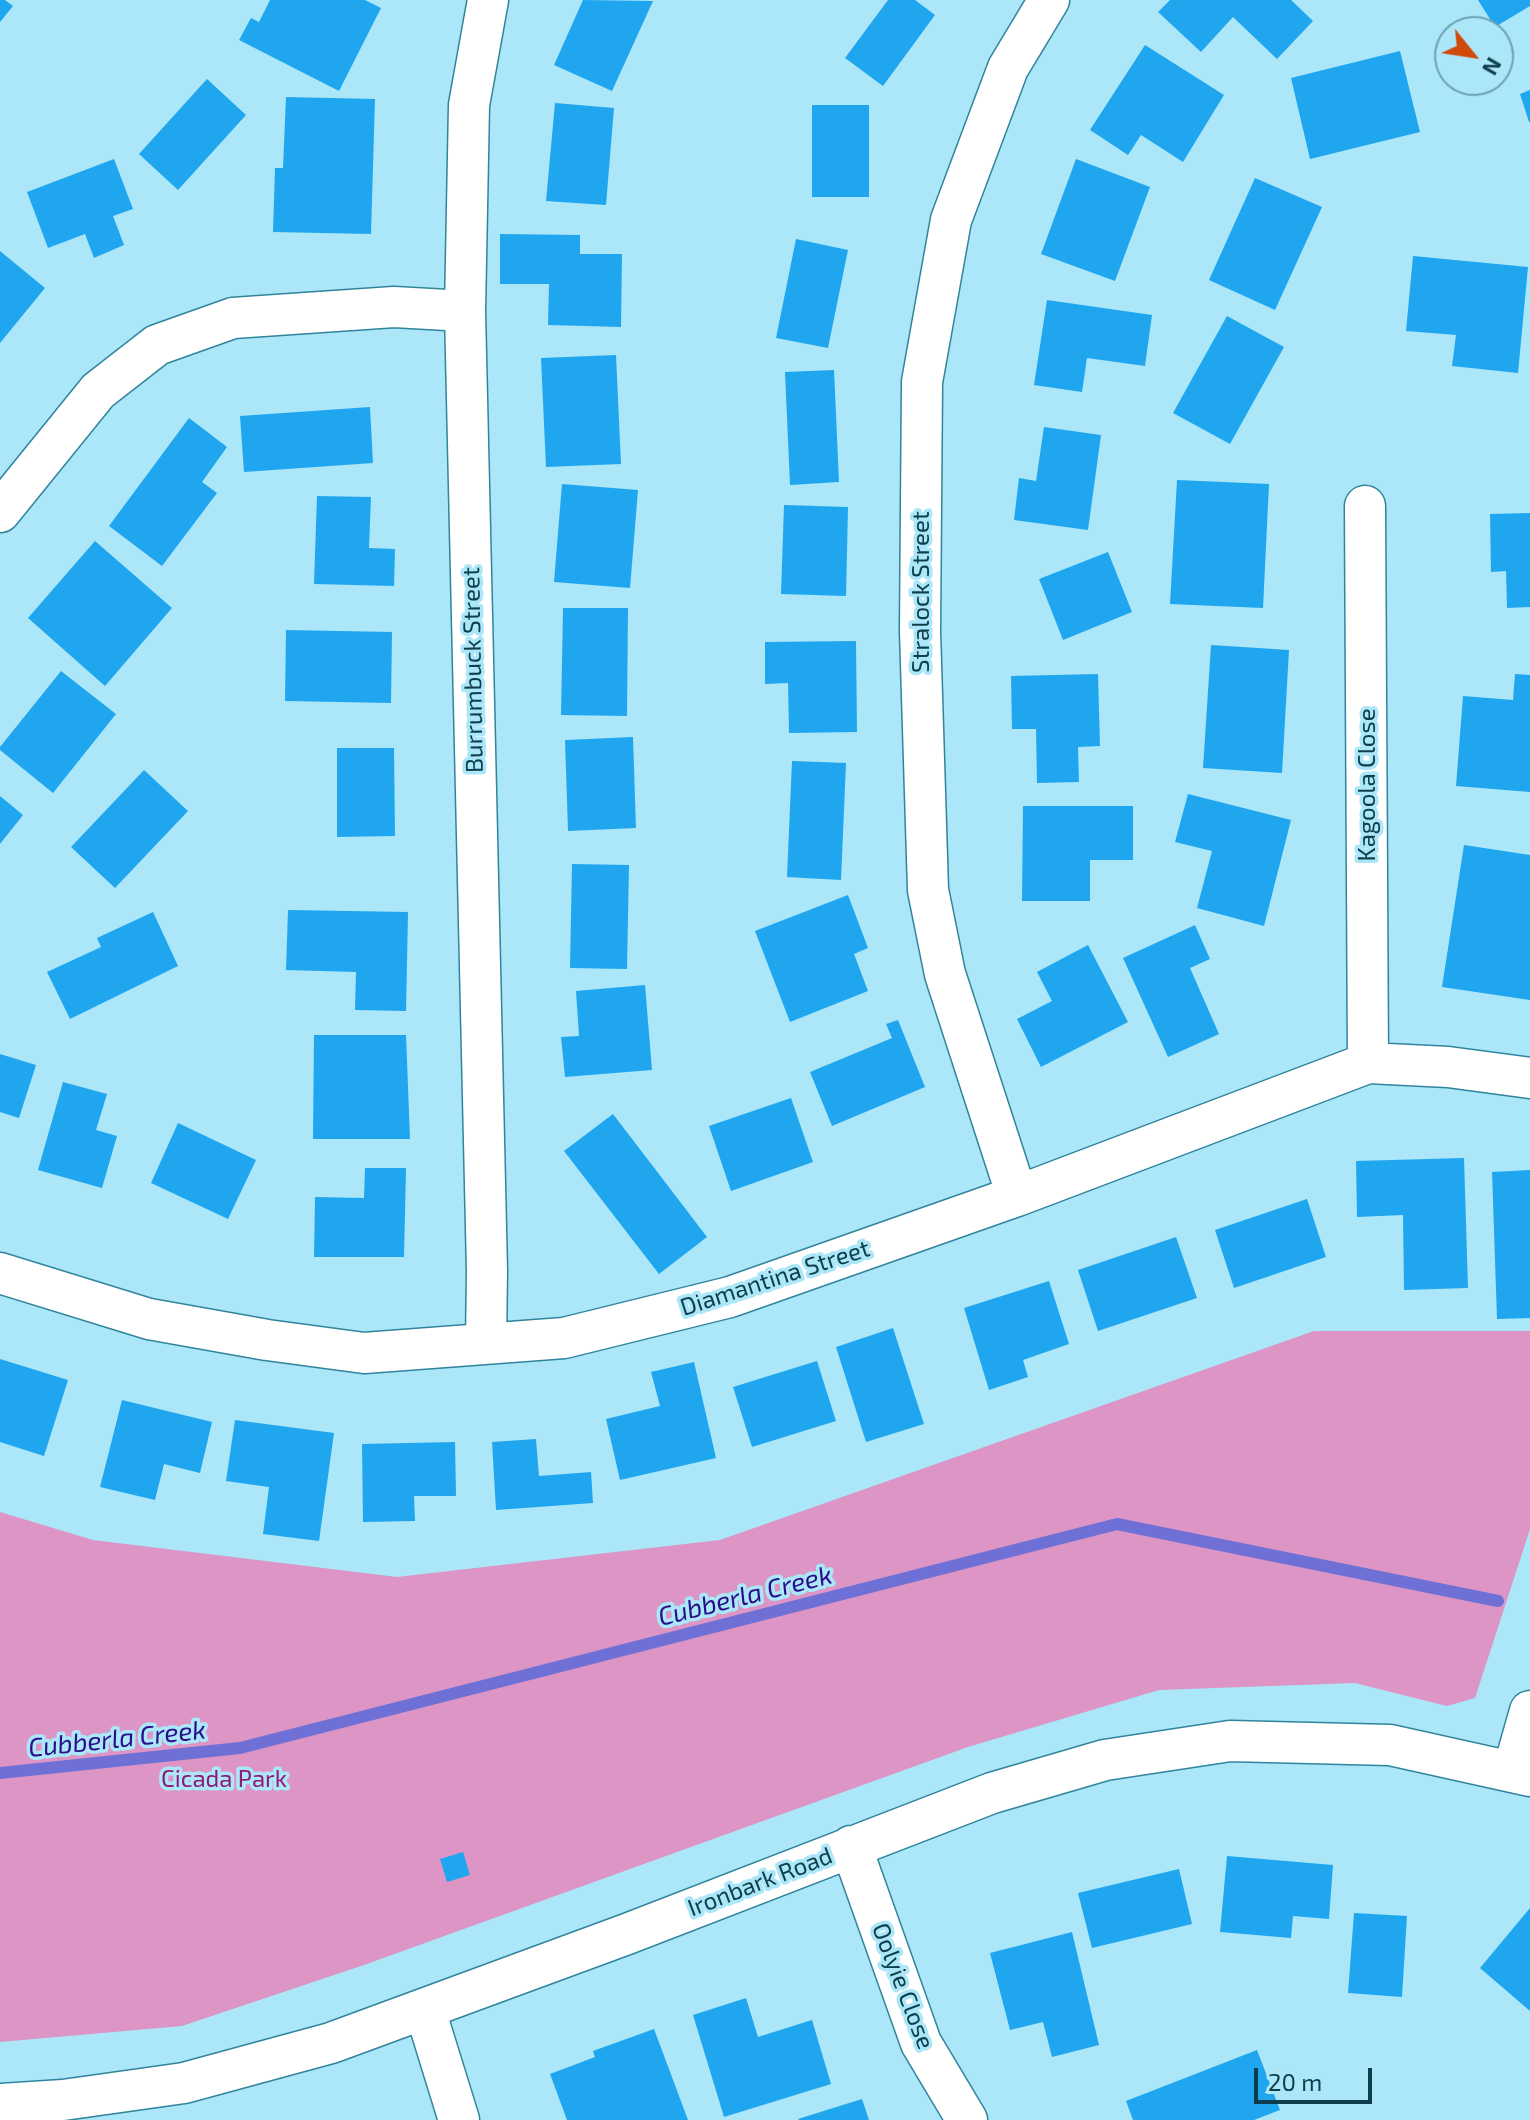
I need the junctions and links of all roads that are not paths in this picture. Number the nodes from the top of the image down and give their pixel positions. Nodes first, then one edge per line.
1 (488, 0) edge
2 (1049, 0) edge
3 (465, 311) junction
4 (1365, 506) dead end
5 (0, 512) edge
6 (1368, 1063) junction
7 (1530, 1078) edge
8 (1017, 1196) junction
9 (0, 1273) edge
10 (486, 1342) junction
11 (1530, 1711) edge
12 (1521, 1774) edge
13 (851, 1846) junction
14 (425, 2010) junction
15 (0, 2104) edge
16 (459, 2120) edge
17 (967, 2120) edge

1 - 3 street, Burrumbuck Street
2 - 8 street, Stralock Street
3 - 5 street
3 - 10 street, Burrumbuck Street
4 - 6 street, Kagoola Close
6 - 7 street, Diamantina Street
6 - 8 street, Diamantina Street
8 - 10 street, Diamantina Street
9 - 10 street, Diamantina Street
11 - 12 street
12 - 13 street, Ironbark Road
13 - 14 street, Ironbark Road
13 - 17 street, Oolyie Close
14 - 15 street, Ironbark Road
14 - 16 street

